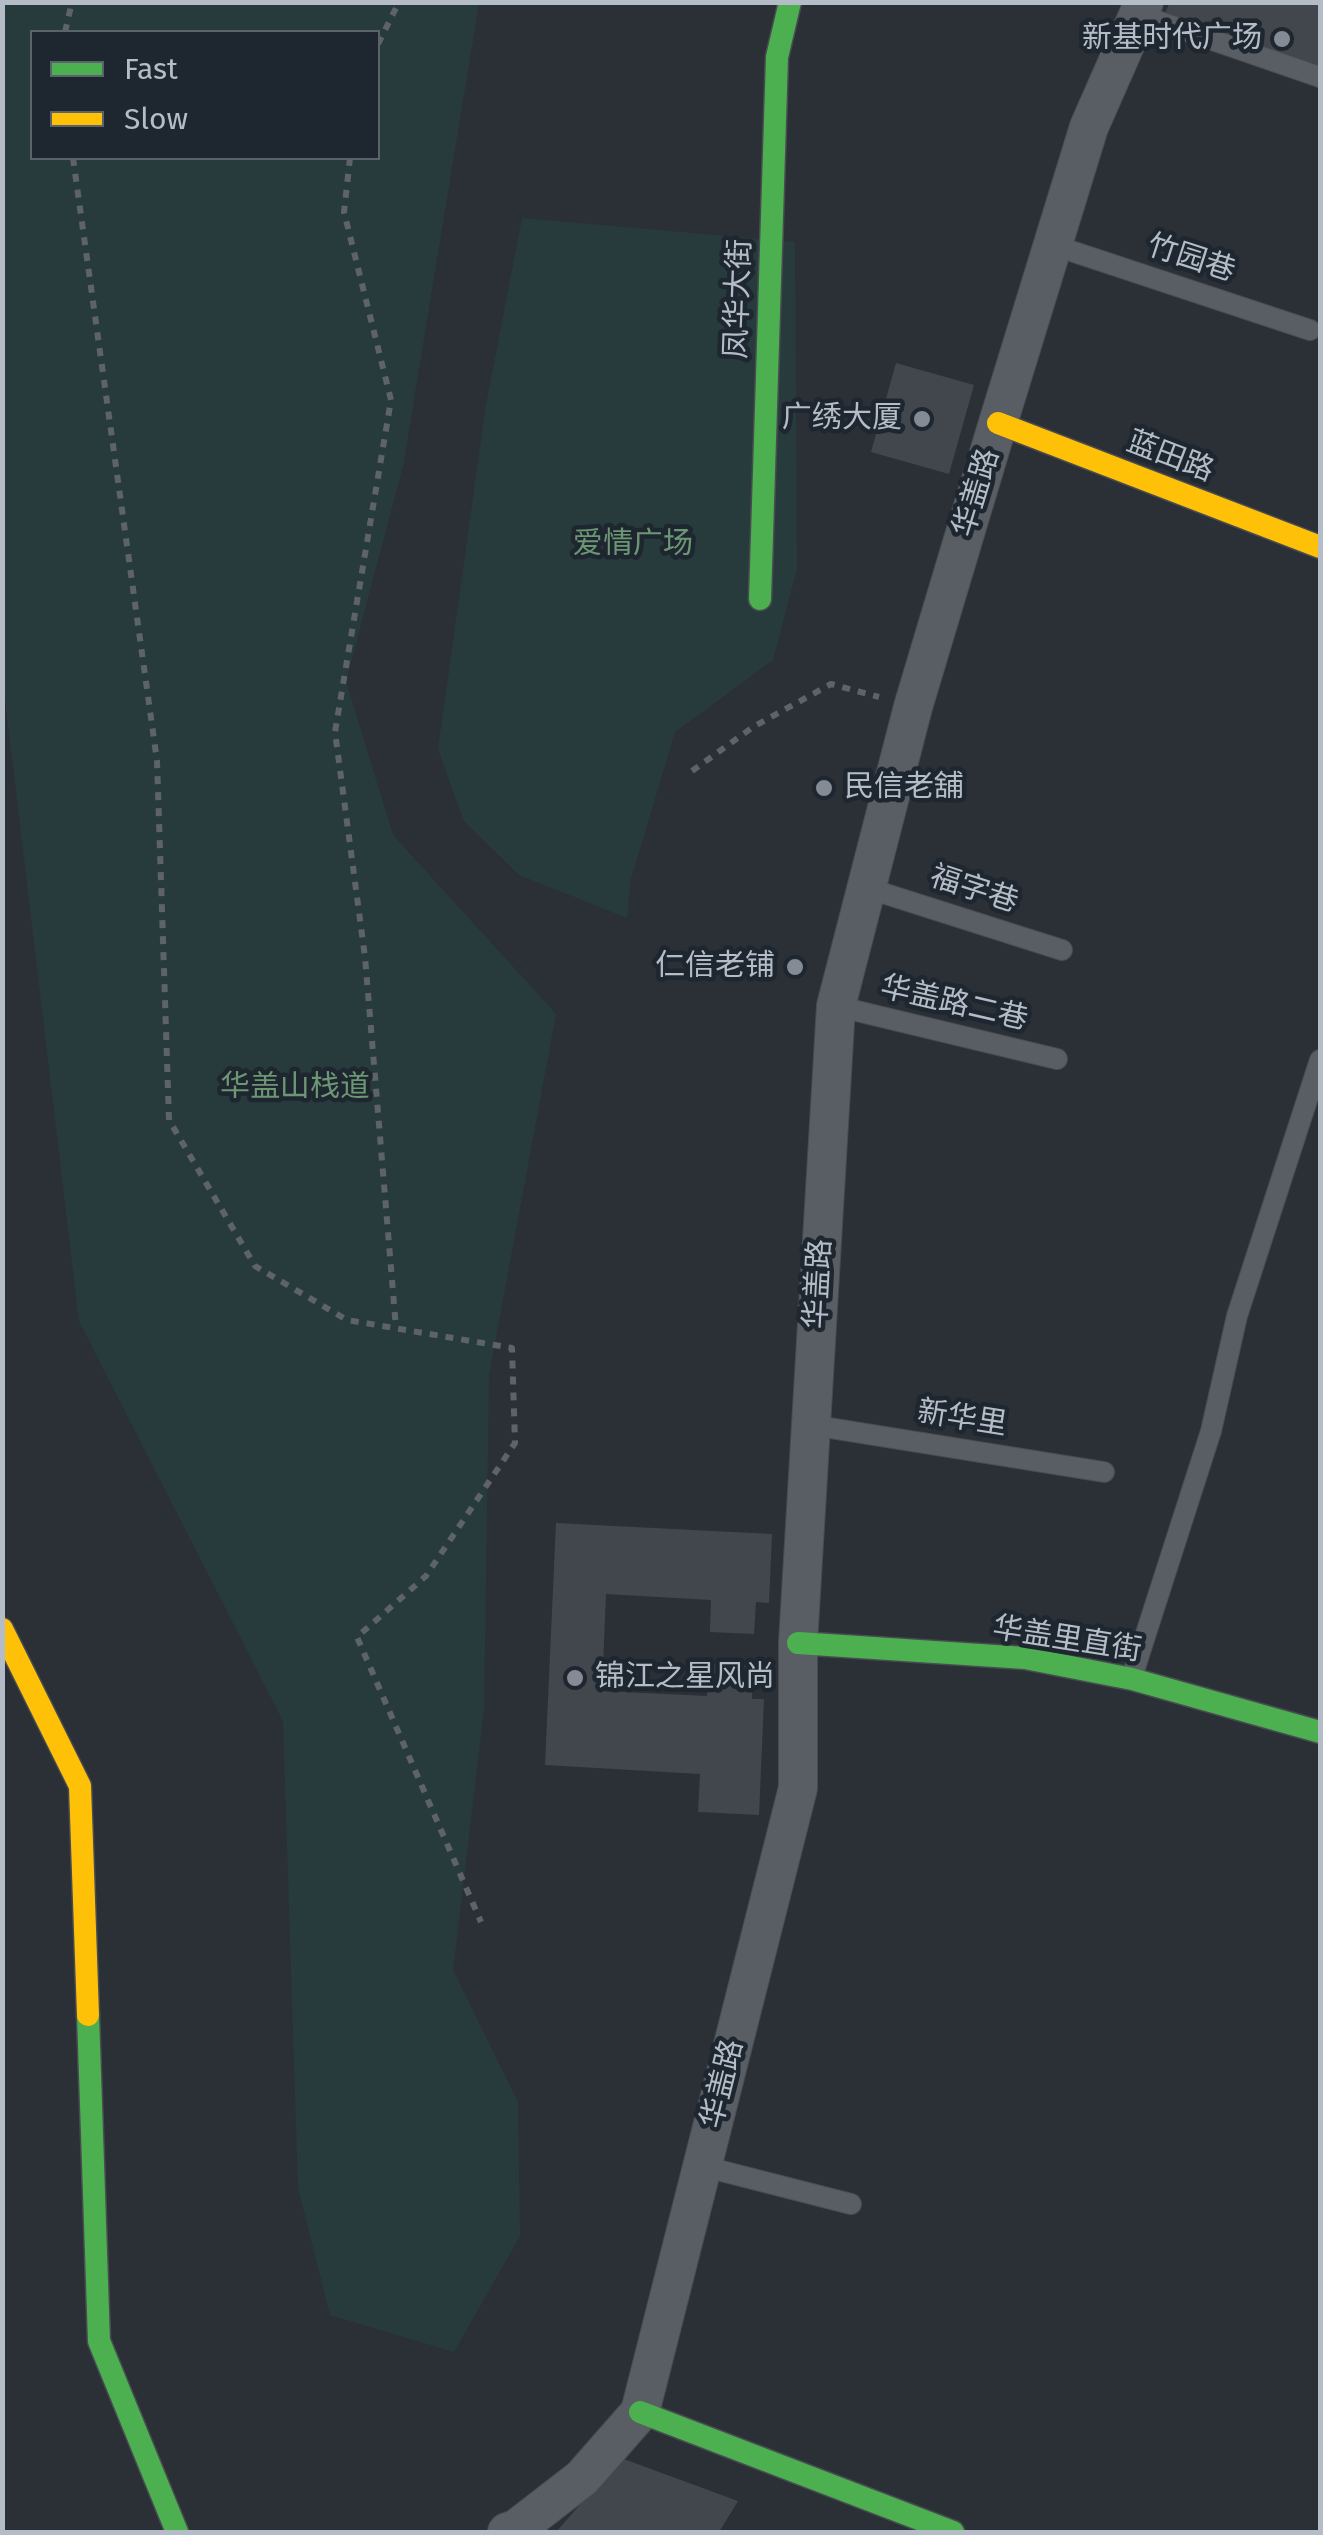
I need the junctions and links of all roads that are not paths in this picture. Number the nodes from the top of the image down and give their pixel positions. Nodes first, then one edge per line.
1 (790, 2) edge
2 (1141, 8) edge
3 (1320, 77) edge
4 (1052, 245) junction
5 (1310, 330) dead end
6 (998, 423) junction
7 (1320, 547) edge
8 (760, 599) dead end
9 (867, 888) junction
10 (1062, 950) dead end
11 (836, 1006) junction
12 (1058, 1059) dead end
13 (1320, 1060) edge
14 (811, 1425) junction
15 (1104, 1472) dead end
16 (2, 1629) edge
17 (798, 1643) junction
18 (1132, 1679) junction
19 (1320, 1732) edge
20 (702, 2166) junction
21 (851, 2204) dead end
22 (640, 2412) junction
23 (177, 2532) edge
24 (507, 2532) edge
25 (953, 2532) edge

1 - 8 street, 凤华大街
2 - 3 lane
2 - 4 street, 华盖路
4 - 5 lane, 竹园巷
4 - 6 street, 华盖路
6 - 7 street, 蓝田路
6 - 9 street, 华盖路
9 - 10 lane, 福字巷
9 - 11 street, 华盖路
11 - 12 lane, 华盖路二巷
11 - 14 street, 华盖路
13 - 18 lane
14 - 15 lane, 新华里
14 - 17 street, 华盖路
16 - 23 street
17 - 18 street, 华盖里直街
17 - 20 street, 华盖路
18 - 19 street, 华盖里直街
20 - 21 lane
20 - 22 street, 华盖路
22 - 24 street, 华盖路
22 - 25 street

